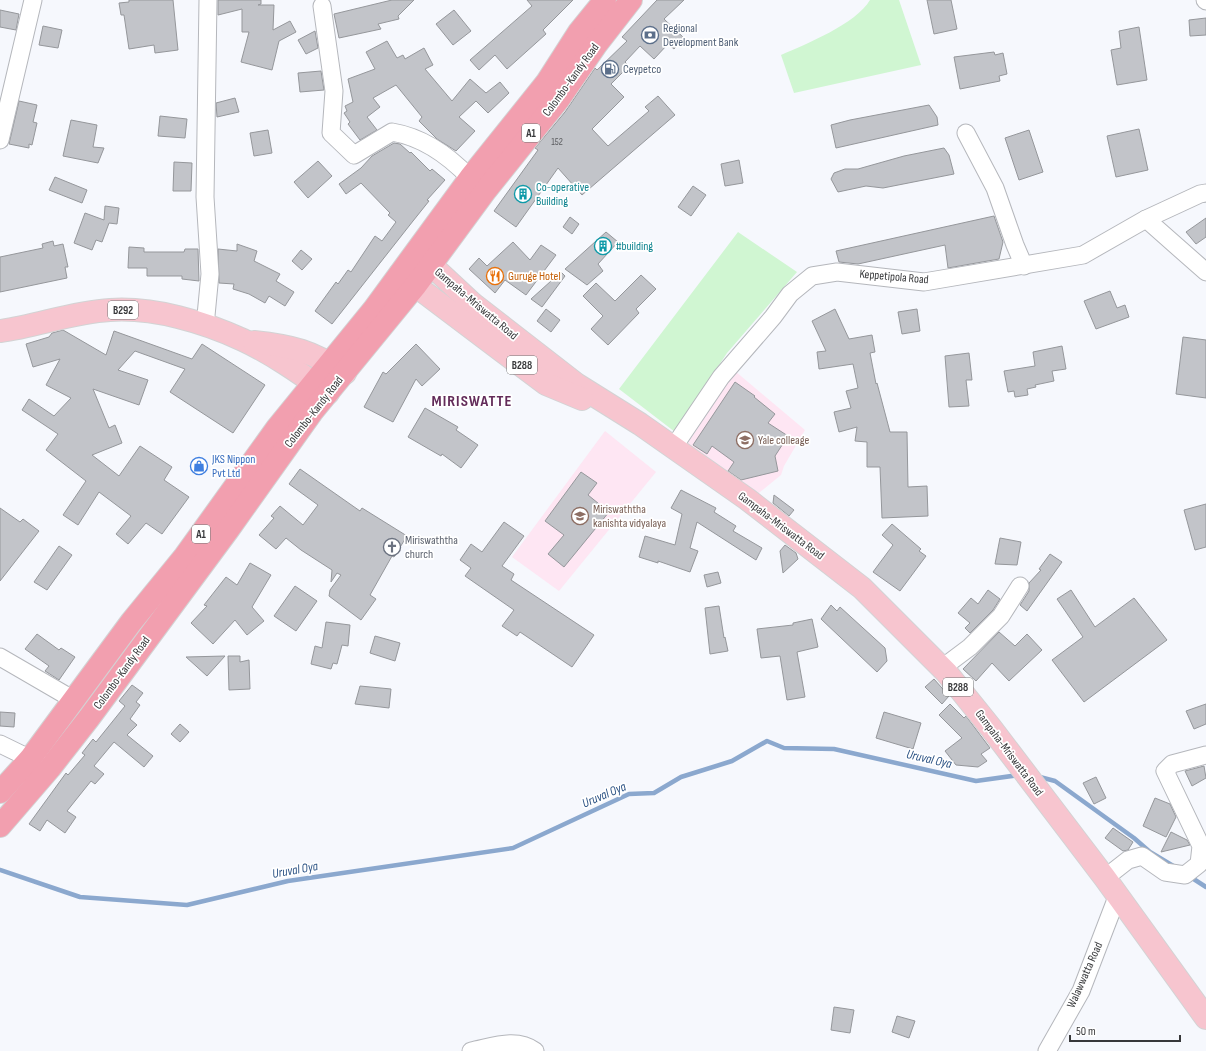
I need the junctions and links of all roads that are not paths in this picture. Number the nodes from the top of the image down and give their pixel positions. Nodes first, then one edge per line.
1 (33, 0) edge
2 (208, 0) edge
3 (605, 0) edge
4 (630, 0) edge
5 (322, 6) dead end
6 (578, 32) junction
7 (596, 45) junction
8 (966, 133) dead end
9 (0, 140) edge
10 (470, 178) junction
11 (1206, 192) edge
12 (1146, 219) junction
13 (424, 259) junction
14 (1024, 266) junction
15 (1206, 272) edge
16 (408, 280) junction
17 (205, 326) junction
18 (0, 331) edge
19 (243, 340) junction
20 (337, 368) junction
21 (321, 388) junction
22 (640, 424) junction
23 (673, 448) junction
24 (1020, 586) dead end
25 (0, 657) edge
26 (942, 668) junction
27 (74, 700) junction
28 (0, 744) edge
29 (1206, 755) edge
30 (30, 759) junction
31 (50, 768) junction
32 (0, 792) edge
33 (0, 826) edge
34 (1105, 878) junction
35 (1117, 897) junction
36 (1206, 1018) edge
37 (471, 1051) edge
38 (535, 1051) edge
39 (1047, 1051) edge

1 - 9 street
2 - 17 street
3 - 6 highway, Colombo-Kandy Road / A1
4 - 7 highway, Colombo-Kandy Road / A1
5 - 10 street
6 - 7 highway
6 - 10 highway, Colombo-Kandy Road / A1
7 - 13 highway, Colombo-Kandy Road / A1
8 - 14 street
10 - 13 highway, Colombo-Kandy Road / A1
11 - 12 street, Keppetipola Road
12 - 14 street, Keppetipola Road
12 - 15 street
13 - 16 highway, Colombo-Kandy Road / A1
13 - 22 main road, Gampaha-Mriswatta Road / B288
14 - 23 street, Keppetipola Road
16 - 20 highway, Colombo-Kandy Road / A1
16 - 22 main road, Gampaha-Mriswatta Road / B288
17 - 18 main road, B292
17 - 19 main road, B292
19 - 20 main road, B292
19 - 21 main road, B292
20 - 21 highway, Colombo-Kandy Road / A1
21 - 27 highway, Colombo-Kandy Road / A1
21 - 31 highway, Colombo-Kandy Road / A1
22 - 23 main road, Gampaha-Mriswatta Road / B288
23 - 26 main road, Gampaha-Mriswatta Road / B288
24 - 26 street
25 - 27 street
26 - 34 main road, Gampaha-Mriswatta Road / B288
27 - 30 highway, Colombo-Kandy Road / A1
28 - 30 street
29 - 34 street
30 - 31 street
30 - 32 highway, Colombo-Kandy Road / A1
31 - 33 highway, Colombo-Kandy Road / A1
34 - 35 main road, Gampaha-Mriswatta Road / B288
35 - 36 main road, Gampaha-Mriswatta Road / B288
35 - 39 street, Walawwatta Road
37 - 38 street

